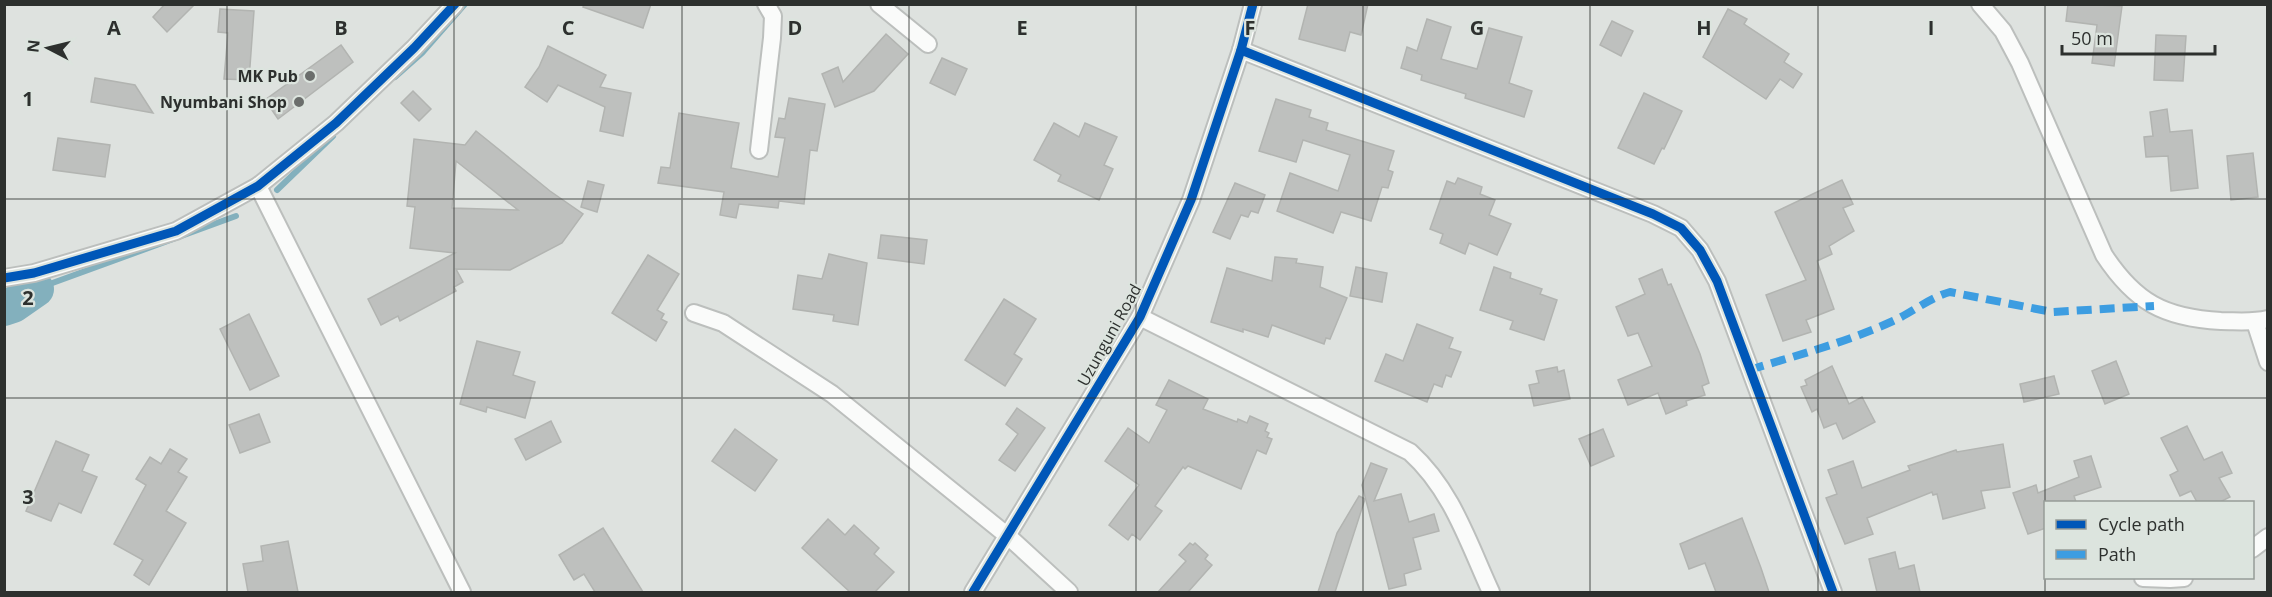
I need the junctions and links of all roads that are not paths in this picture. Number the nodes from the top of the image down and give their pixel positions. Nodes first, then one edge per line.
1 (455, 4) edge
2 (766, 4) edge
3 (879, 4) edge
4 (1253, 4) edge
5 (1980, 4) edge
6 (928, 44) dead end
7 (1241, 50) junction
8 (759, 150) dead end
9 (258, 186) junction
10 (4, 278) edge
11 (694, 313) dead end
12 (1140, 317) junction
13 (2261, 321) edge
14 (2268, 362) edge
15 (1009, 537) junction
16 (2268, 537) edge
17 (2254, 548) edge
18 (2149, 579) edge
19 (2174, 583) edge
20 (462, 592) edge
21 (973, 592) edge
22 (1070, 592) edge
23 (1491, 592) edge
24 (1833, 592) edge

1 - 9 street
2 - 8 street
3 - 6 street
4 - 7 street, Uzunguni Road
5 - 13 street
7 - 12 street, Uzunguni Road
7 - 24 street
9 - 10 street
9 - 20 street
11 - 15 street
12 - 15 street, Uzunguni Road
12 - 23 street
13 - 14 street
15 - 21 street, Uzunguni Road
15 - 22 street
16 - 17 street
18 - 19 street

